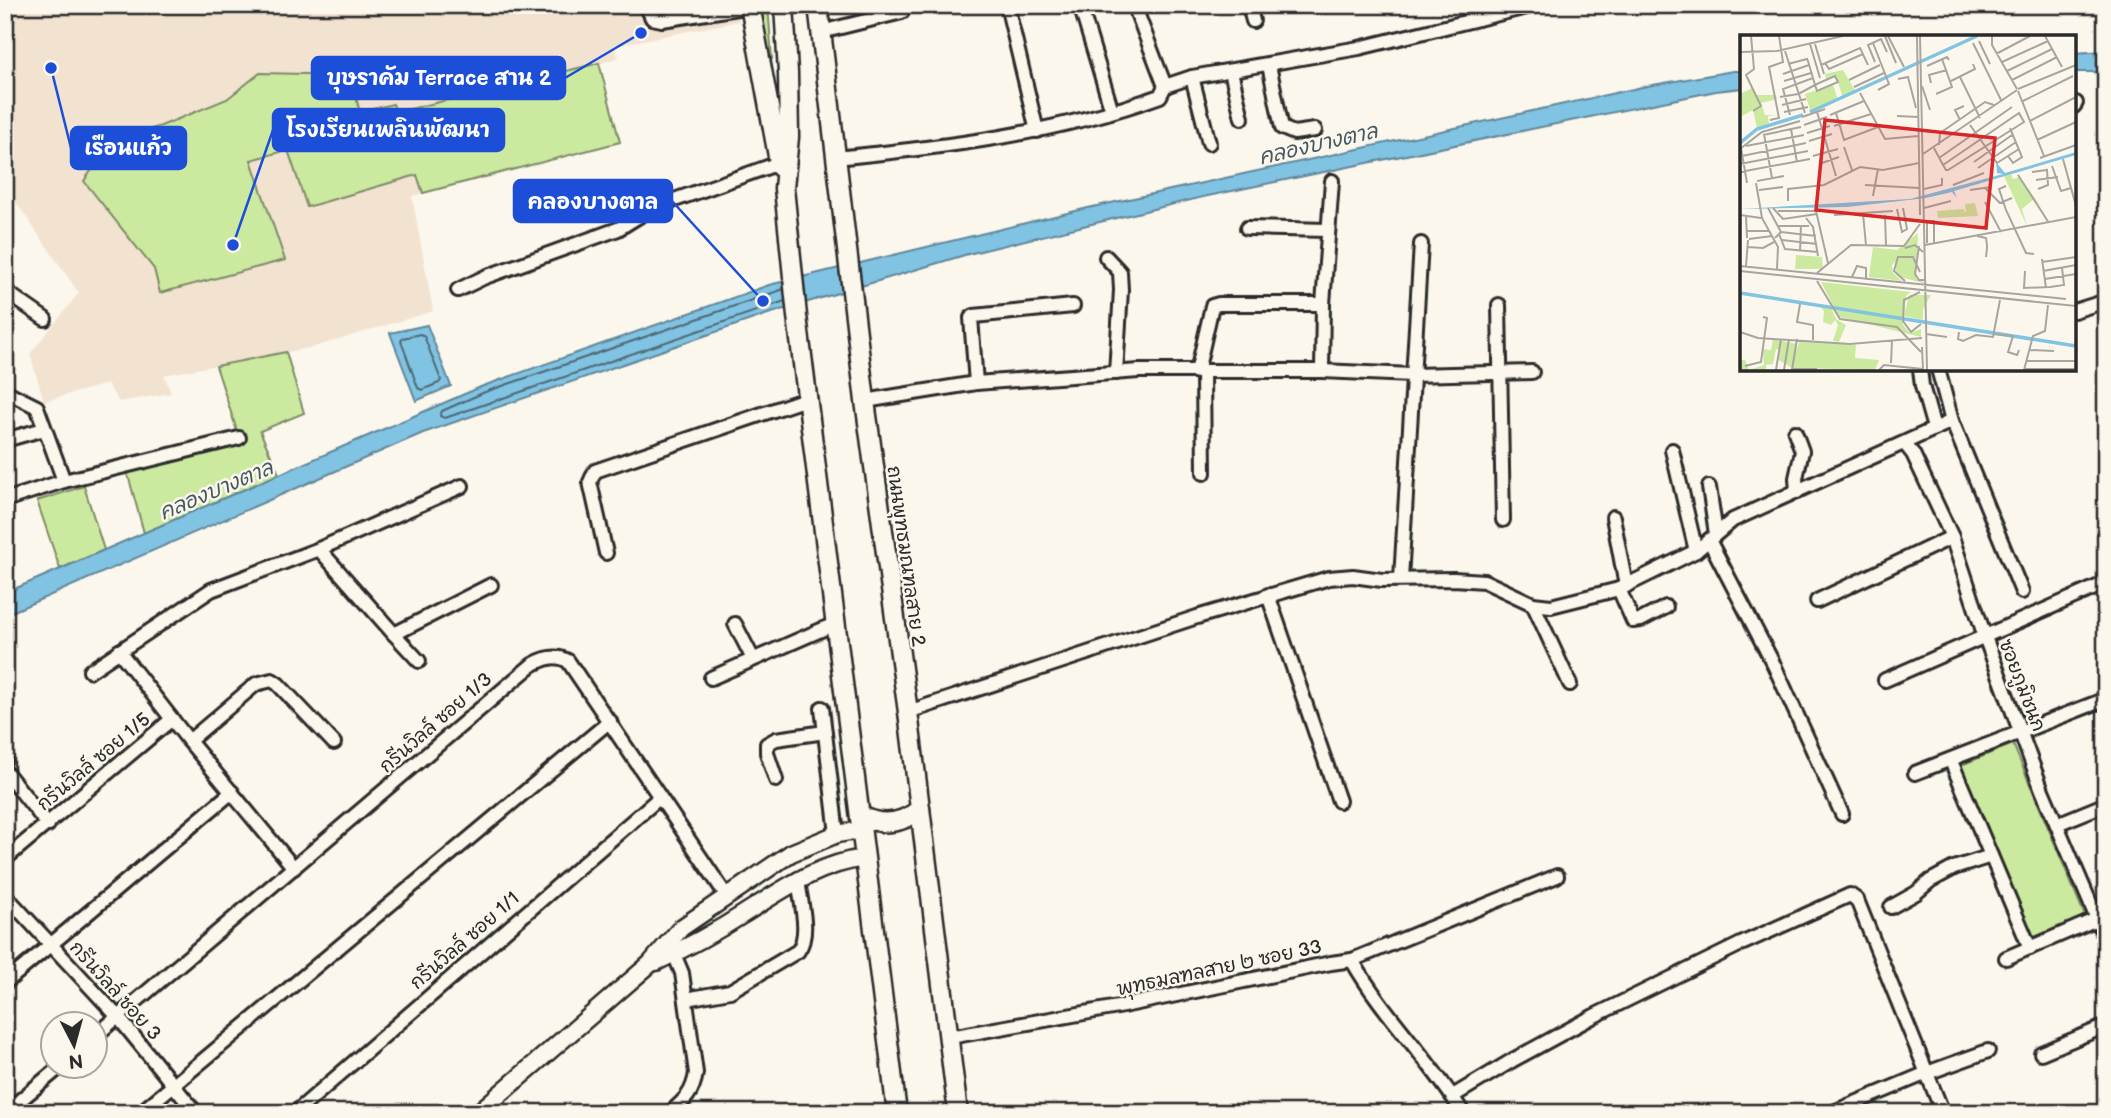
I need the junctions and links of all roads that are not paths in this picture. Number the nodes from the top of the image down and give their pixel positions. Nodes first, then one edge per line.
1 (646, 5) edge
2 (784, 5) edge
3 (818, 5) edge
4 (1006, 5) edge
5 (1080, 5) edge
6 (1134, 5) edge
7 (1250, 5) edge
8 (1467, 5) edge
9 (1535, 5) edge
10 (750, 6) edge
11 (727, 7) edge
12 (1516, 7) edge
13 (902, 12) dead end
14 (1478, 19) junction
15 (1252, 21) dead end
16 (821, 32) junction
17 (1269, 65) junction
18 (1231, 71) junction
19 (1192, 77) junction
20 (1165, 86) junction
21 (1112, 111) junction
22 (1242, 118) dead end
23 (1315, 130) dead end
24 (1037, 131) junction
25 (1209, 143) dead end
26 (835, 158) junction
27 (779, 163) junction
28 (1332, 181) dead end
29 (784, 188) junction
30 (1247, 228) dead end
31 (1328, 230) junction
32 (1422, 244) dead end
33 (1105, 257) dead end
34 (458, 290) dead end
35 (5, 291) edge
36 (2106, 301) edge
37 (1323, 304) junction
38 (1499, 305) dead end
39 (1073, 306) dead end
40 (2076, 310) edge
41 (45, 319) dead end
42 (1322, 371) junction
43 (1920, 371) edge
44 (1939, 371) edge
45 (1200, 372) junction
46 (1532, 372) dead end
47 (1116, 373) junction
48 (1500, 373) junction
49 (1412, 375) junction
50 (976, 383) junction
51 (5, 391) edge
52 (809, 398) junction
53 (865, 401) junction
54 (1952, 421) junction
55 (1934, 428) junction
56 (44, 429) junction
57 (1795, 432) dead end
58 (239, 438) dead end
59 (5, 440) edge
60 (1905, 444) junction
61 (1672, 450) dead end
62 (1204, 473) dead end
63 (64, 481) junction
64 (462, 486) dead end
65 (1709, 487) dead end
66 (1797, 492) junction
67 (5, 500) edge
68 (1613, 517) dead end
69 (1503, 520) dead end
70 (1713, 537) junction
71 (1952, 537) junction
72 (319, 549) junction
73 (1696, 551) junction
74 (606, 553) dead end
75 (1401, 579) junction
76 (2106, 583) edge
77 (491, 585) dead end
78 (1622, 588) junction
79 (2022, 592) dead end
80 (1268, 596) junction
81 (1816, 601) dead end
82 (1533, 604) junction
83 (1666, 607) dead end
84 (837, 622) junction
85 (736, 624) dead end
86 (394, 635) junction
87 (1985, 638) junction
88 (119, 650) junction
89 (753, 659) junction
90 (419, 661) dead end
91 (90, 671) dead end
92 (711, 678) dead end
93 (1885, 680) dead end
94 (1570, 684) dead end
95 (2106, 699) edge
96 (822, 708) dead end
97 (908, 712) junction
98 (172, 719) junction
99 (610, 721) junction
100 (825, 732) junction
101 (2021, 733) junction
102 (189, 741) junction
103 (334, 743) dead end
104 (1951, 761) junction
105 (5, 771) edge
106 (1915, 773) dead end
107 (776, 780) dead end
108 (232, 792) junction
109 (659, 798) junction
110 (1339, 801) dead end
111 (2106, 804) edge
112 (920, 809) junction
113 (1842, 814) dead end
114 (861, 823) junction
115 (2057, 824) junction
116 (48, 825) junction
117 (837, 834) junction
118 (1991, 856) junction
119 (865, 858) junction
120 (5, 859) edge
121 (294, 868) junction
122 (1557, 876) dead end
123 (798, 879) junction
124 (5, 895) edge
125 (726, 895) junction
126 (1891, 907) dead end
127 (2101, 916) edge
128 (740, 917) junction
129 (2106, 940) edge
130 (49, 945) junction
131 (2029, 948) junction
132 (674, 954) junction
133 (2006, 958) dead end
134 (1352, 960) junction
135 (650, 964) junction
136 (5, 983) edge
137 (687, 999) junction
138 (118, 1017) junction
139 (108, 1025) edge
140 (2106, 1026) edge
141 (950, 1037) junction
142 (1988, 1051) dead end
143 (2041, 1054) dead end
144 (1927, 1073) junction
145 (44, 1080) edge
146 (173, 1084) junction
147 (1453, 1096) junction
148 (5, 1113) edge
149 (140, 1113) edge
150 (197, 1113) edge
151 (295, 1113) edge
152 (478, 1113) edge
153 (670, 1113) edge
154 (897, 1113) edge
155 (958, 1113) edge
156 (1463, 1113) edge
157 (1831, 1113) edge
158 (1943, 1113) edge

1 - 11 street
2 - 29 main road
3 - 16 main road, ถนนพุทธมณฑลสาย 2
4 - 24 street
5 - 21 street
6 - 20 street
7 - 15 street
8 - 14 street
9 - 12 street
10 - 11 street
10 - 27 main road
12 - 14 street
13 - 16 street
14 - 17 street
16 - 26 main road, ถนนพุทธมณฑลสาย 2
17 - 18 street
17 - 23 street
18 - 19 street
18 - 22 street
19 - 20 street
19 - 25 street
20 - 21 street
21 - 24 street
24 - 26 street
26 - 53 main road, ถนนพุทธมณฑลสาย 2
27 - 29 main road
27 - 34 street
28 - 31 street
29 - 52 main road
30 - 31 street
31 - 37 street
32 - 49 street
33 - 47 street
35 - 41 street
36 - 40 street
37 - 42 street
37 - 45 street
38 - 48 street
39 - 50 street
42 - 45 street
42 - 49 street
43 - 55 street
44 - 54 street
45 - 47 street
45 - 62 street
46 - 48 street
47 - 50 street
48 - 49 street
48 - 69 street
49 - 75 street
50 - 53 street
51 - 56 street
52 - 74 street
52 - 84 main road
53 - 97 main road, ถนนพุทธมณฑลสาย 2
54 - 55 street
54 - 79 street
55 - 60 street
56 - 59 street
56 - 63 street
57 - 66 street
58 - 63 street
60 - 66 street
60 - 71 street, ซอยภูมิชนก
61 - 73 street
63 - 67 street
64 - 72 street
65 - 70 street
66 - 70 street
68 - 78 street
70 - 73 street
70 - 113 street
71 - 81 street
71 - 87 street, ซอยภูมิชนก
72 - 86 street
72 - 88 street
73 - 78 street
75 - 80 street
75 - 82 street
76 - 87 street
77 - 86 street
78 - 82 street
78 - 83 street
80 - 97 street
80 - 110 street
82 - 94 street
84 - 89 street
84 - 114 main road
85 - 89 street
86 - 90 street
87 - 93 street
87 - 101 street, ซอยภูมิชนก
88 - 91 street
88 - 98 street
89 - 92 street
95 - 101 street
96 - 100 street
97 - 112 main road, ถนนพุทธมณฑลสาย 2
98 - 102 street
98 - 116 street, กรีนวิลล์ ซอย 1/5
99 - 109 street, กรีนวิลล์ ซอย 1/3
99 - 121 street, กรีนวิลล์ ซอย 1/3
99 - 146 street
100 - 107 street
100 - 117 street
101 - 104 street
101 - 115 street, ซอยภูมิชนก
102 - 103 street
102 - 108 street
104 - 106 street
104 - 118 street
105 - 116 street
108 - 121 street
108 - 130 street
109 - 125 street, กรีนวิลล์ ซอย 1/3
109 - 151 street, กรีนวิลล์ ซอย 1/1
111 - 115 street
112 - 114 main road
112 - 141 main road, ถนนพุทธมณฑลสาย 2
114 - 117 street
114 - 119 main road
115 - 127 street, ซอยภูมิชนก
116 - 120 street, กรีนวิลล์ ซอย 1/5
117 - 125 street
118 - 126 street
118 - 131 street
119 - 123 street
119 - 154 main road
121 - 138 street, กรีนวิลล์ ซอย 1/3
122 - 134 street
123 - 128 street
123 - 137 street
124 - 130 street, กรีนวิลล์ ซอย 3
125 - 128 street
125 - 135 street
127 - 129 street, ซอยภูมิชนก
127 - 131 street
128 - 132 street
130 - 136 street
130 - 138 street, กรีนวิลล์ ซอย 3
131 - 133 street
132 - 135 street
132 - 137 street
134 - 141 street, พุทธมลฑลสาย ๒ ซอย 33
134 - 147 street, พุทธมลฑลสาย ๒ ซอย 33
135 - 152 street
137 - 153 street
138 - 139 street, กรีนวิลล์ ซอย 1/3
138 - 146 street, กรีนวิลล์ ซอย 3
140 - 143 street
141 - 155 main road, ถนนพุทธมณฑลสาย 2
142 - 144 street
144 - 147 street
144 - 157 street
144 - 158 street
145 - 148 street
146 - 149 street
146 - 150 street, กรีนวิลล์ ซอย 3
147 - 156 street, พุทธมลฑลสาย ๒ ซอย 33

